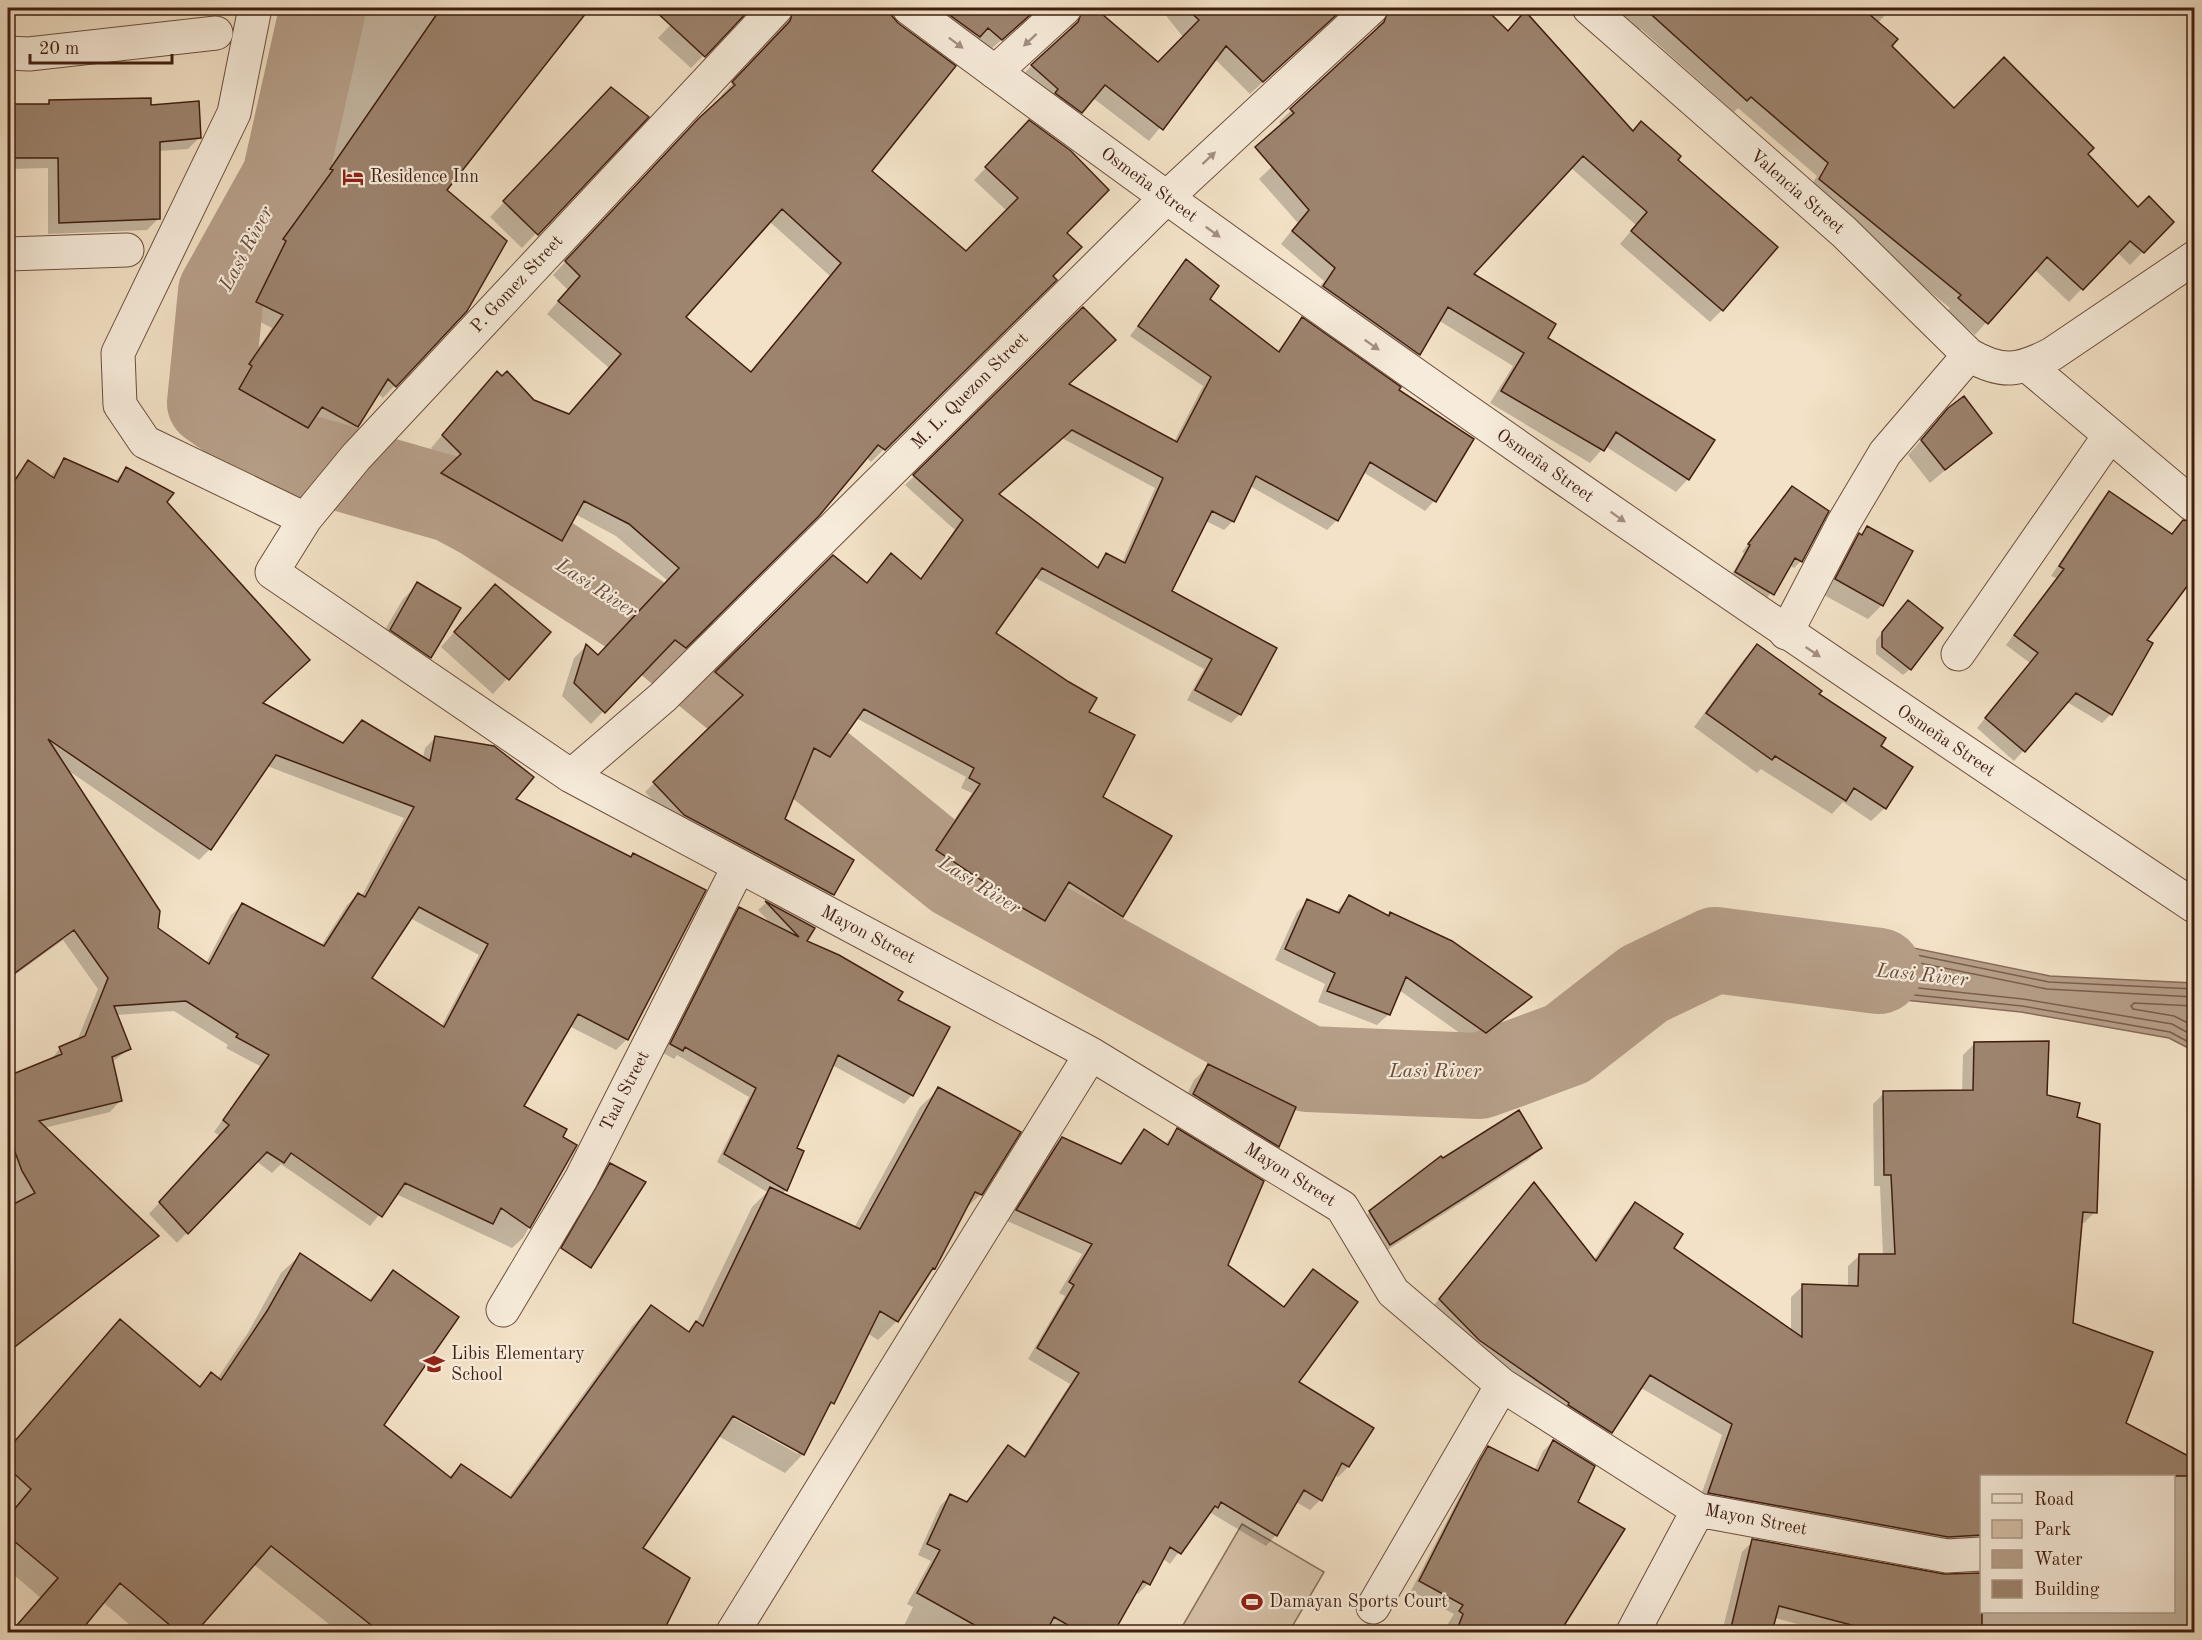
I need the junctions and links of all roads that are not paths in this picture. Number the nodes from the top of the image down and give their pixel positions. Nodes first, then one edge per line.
1 (255, 8) edge
2 (776, 8) edge
3 (909, 8) edge
4 (1065, 8) edge
5 (1371, 8) edge
6 (1589, 8) edge
7 (216, 33) dead end
8 (8, 54) edge
9 (995, 72) junction
10 (1166, 198) junction
11 (127, 250) dead end
12 (8, 254) edge
13 (2194, 258) edge
14 (1969, 355) junction
15 (2017, 368) junction
16 (2110, 435) junction
17 (2192, 504) dead end
18 (305, 519) junction
19 (272, 572) joint
20 (1786, 633) junction
21 (1958, 654) dead end
22 (571, 776) junction
23 (739, 866) junction
24 (2194, 906) edge
25 (1091, 1054) junction
26 (503, 1310) dead end
27 (1502, 1385) junction
28 (1698, 1510) junction
29 (1980, 1554) edge
30 (1373, 1607) dead end
31 (733, 1632) edge
32 (1633, 1632) edge

1 - 18 street
2 - 18 street, P. Gomez Street
3 -> 9 street, Osmeña Street
4 -> 9 street
10 -> 5 street, M. L. Quezon Street
6 - 14 street, Valencia Street
7 - 8 street
9 - 10 street, Osmeña Street
10 -> 20 street, Osmeña Street
10 - 22 street, M. L. Quezon Street
11 - 12 street
13 - 15 street
14 - 15 street, Valencia Street
14 - 20 street
15 - 16 street
16 - 17 street
16 - 21 street
18 - 19 street, P. Gomez Street
19 - 22 street, Mayon Street
20 -> 24 street, Osmeña Street
22 - 23 street, Mayon Street
23 - 25 street, Mayon Street
23 - 26 street, Taal Street
25 - 27 street, Mayon Street
25 - 31 street
27 - 28 street, Mayon Street
27 - 30 street
28 - 29 street, Mayon Street
28 - 32 street

